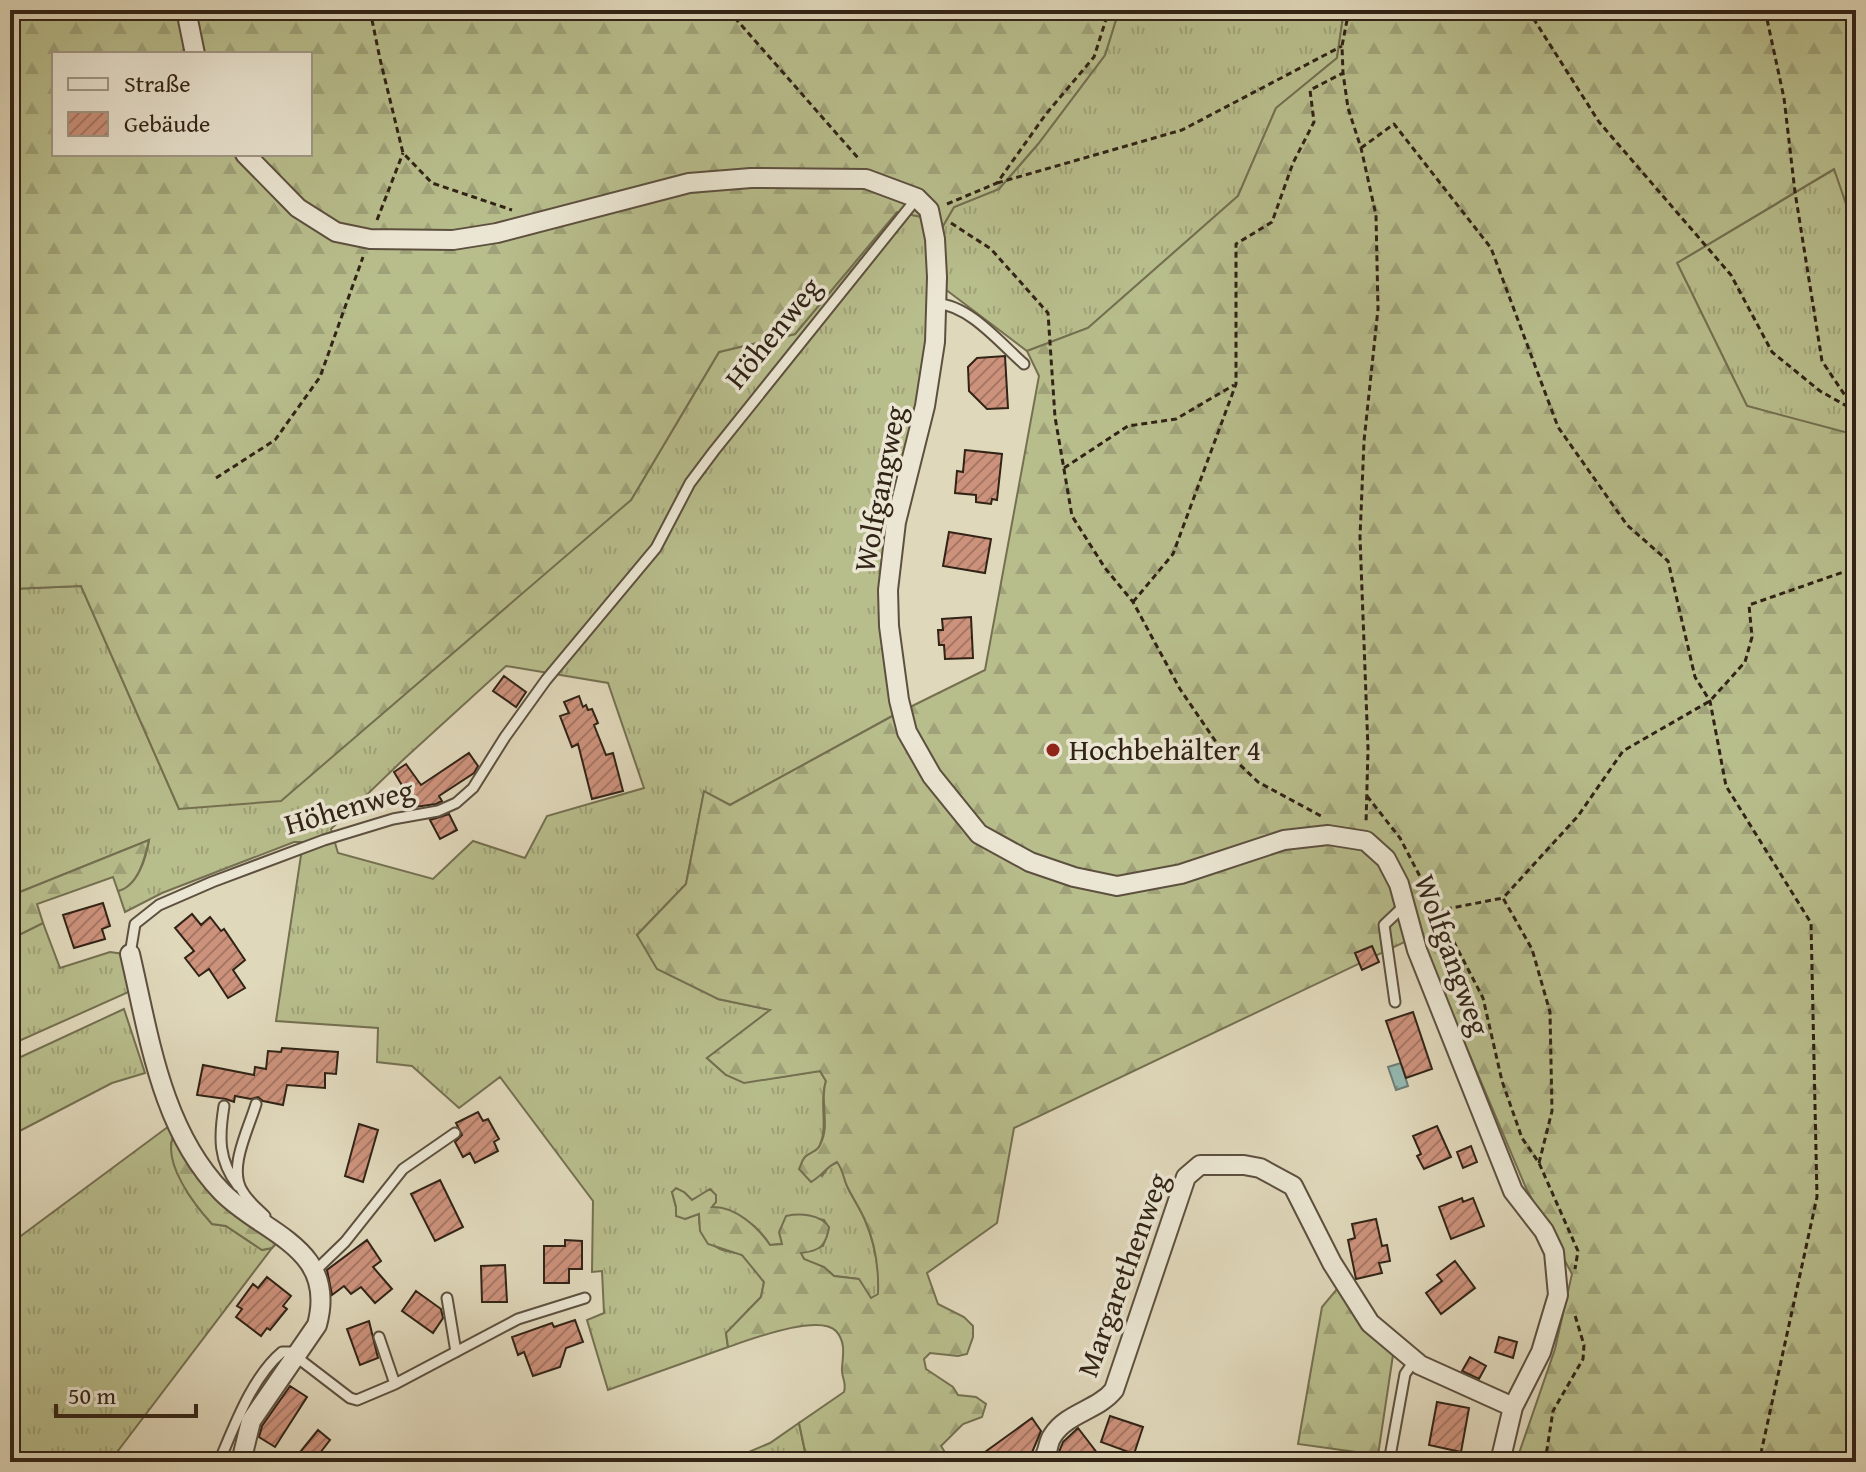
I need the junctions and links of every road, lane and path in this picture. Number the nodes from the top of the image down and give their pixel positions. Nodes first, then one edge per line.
1 (186, 10) edge
2 (370, 10) edge
3 (728, 10) edge
4 (1109, 10) edge
5 (1349, 10) edge
6 (1528, 10) edge
7 (1765, 10) edge
8 (1342, 46) junction
9 (195, 52) edge
10 (1343, 73) junction
11 (1361, 148) junction
12 (403, 153) junction
13 (247, 156) edge
14 (880, 183) junction
15 (997, 183) junction
16 (917, 198) junction
17 (931, 216) junction
18 (552, 217) junction
19 (370, 239) junction
20 (938, 304) junction
21 (1024, 364) dead end
22 (1236, 384) junction
23 (1854, 410) edge
24 (1064, 468) junction
25 (216, 478) dead end
26 (1856, 564) edge
27 (1133, 602) junction
28 (1710, 701) junction
29 (1329, 821) dead end
30 (1366, 841) junction
31 (1503, 898) junction
32 (1405, 905) junction
33 (1436, 911) dead end
34 (130, 954) joint
35 (1395, 1002) dead end
36 (256, 1104) dead end
37 (224, 1106) dead end
38 (455, 1133) dead end
39 (1539, 1163) dead end
40 (242, 1191) junction
41 (282, 1234) junction
42 (314, 1272) junction
43 (447, 1298) dead end
44 (585, 1298) dead end
45 (379, 1337) dead end
46 (456, 1352) junction
47 (297, 1357) junction
48 (1414, 1361) junction
49 (395, 1384) junction
50 (1513, 1407) junction
51 (219, 1462) edge
52 (241, 1462) edge
53 (1040, 1462) edge
54 (1389, 1462) edge
55 (1500, 1462) edge
56 (1759, 1462) edge

1 - 9 street
2 - 12 path
3 - 14 path
4 - 15 path
5 - 8 path
6 - 23 path
7 - 23 path
8 - 10 path
8 - 15 path
10 - 11 path
10 - 22 path
11 - 28 path
11 - 30 path
12 - 18 path
12 - 19 path
13 - 19 street
14 - 16 street
14 - 18 street
15 - 17 path
16 - 17 street
16 - 34 lane, Höhenweg
17 - 20 street, Wolfgangweg
17 - 24 path
18 - 19 street
19 - 25 path
20 - 21 lane
20 - 30 street, Wolfgangweg
22 - 24 path
22 - 27 path
24 - 27 path
26 - 28 path
27 - 29 path
28 - 31 path
28 - 56 path
30 - 32 street, Wolfgangweg
31 - 33 path
31 - 39 path
32 - 35 lane
32 - 50 street, Wolfgangweg
34 - 41 street, Höhenweg
36 - 40 lane
37 - 40 lane
38 - 42 lane
40 - 41 lane
41 - 42 street, Höhenweg
42 - 47 street, Höhenweg
43 - 46 lane
44 - 46 lane
45 - 49 lane
46 - 49 lane
47 - 49 lane
47 - 51 lane
47 - 52 street, Höhenweg
48 - 50 street, Margarethenweg
48 - 53 street, Margarethenweg
48 - 54 lane
50 - 55 street, Wolfgangweg

